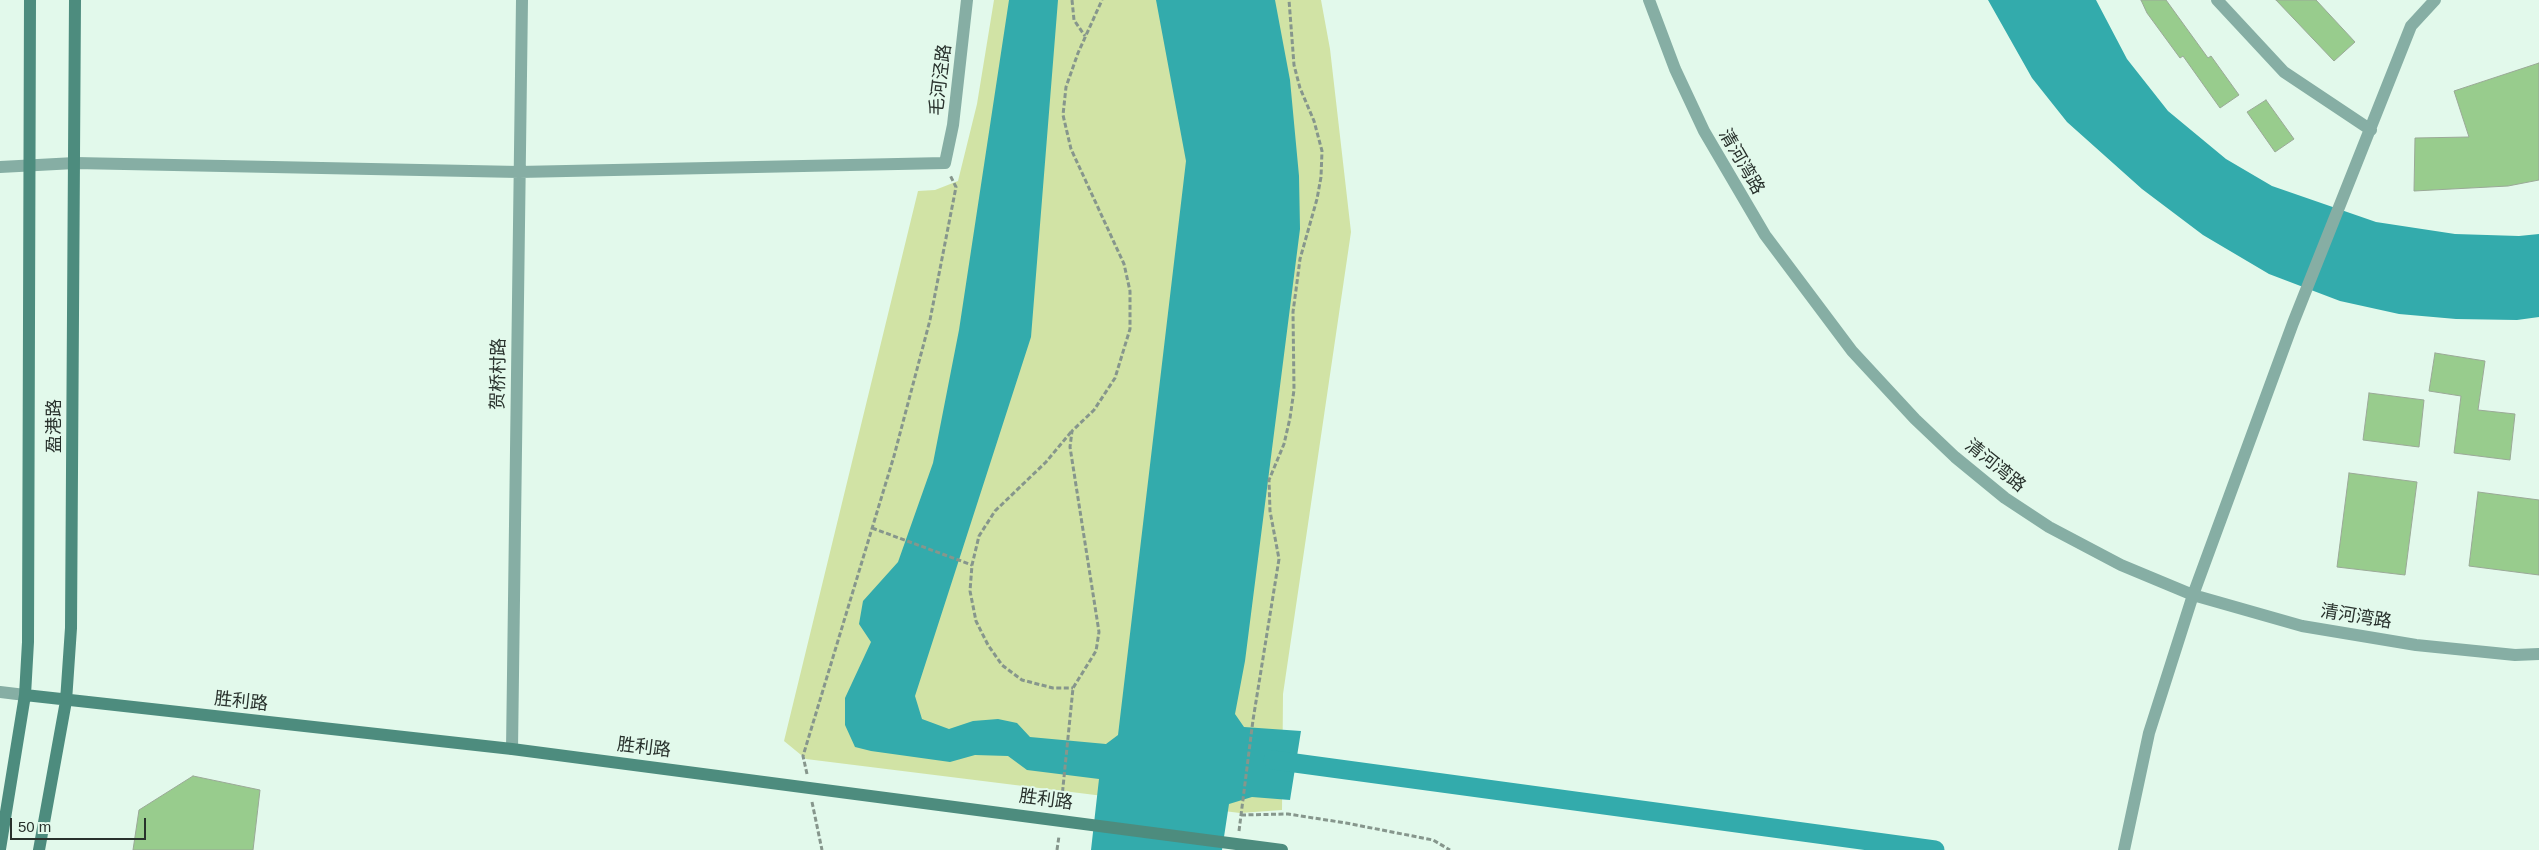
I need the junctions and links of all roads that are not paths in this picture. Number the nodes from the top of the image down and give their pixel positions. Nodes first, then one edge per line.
1 (30, 0) edge
2 (75, 0) edge
3 (522, 0) edge
4 (967, 0) edge
5 (1649, 0) edge
6 (2217, 0) edge
7 (2435, 0) edge
8 (2371, 130) junction
9 (75, 164) junction
10 (31, 165) junction
11 (0, 167) edge
12 (519, 172) junction
13 (2193, 595) junction
14 (2539, 654) edge
15 (0, 692) edge
16 (25, 695) junction
17 (66, 701) junction
18 (512, 748) junction
19 (0, 849) edge
20 (38, 850) edge
21 (1282, 850) edge
22 (2124, 850) edge

1 - 10 main road, 盈港路
2 - 9 main road, 盈港路
3 - 12 street, 贺桥村路
4 - 12 street, 毛河泾路
5 - 13 street, 清河湾路
6 - 8 street
7 - 8 street
8 - 13 street
9 - 10 street
9 - 12 street
9 - 17 main road, 盈港路
10 - 11 street
10 - 16 main road, 盈港路
12 - 18 street, 贺桥村路
13 - 14 street, 清河湾路
13 - 22 street
15 - 16 street, 胜利路
16 - 17 main road, 胜利路
16 - 19 main road, 盈港路
17 - 18 main road, 胜利路
17 - 20 main road, 盈港路
18 - 21 main road, 胜利路

